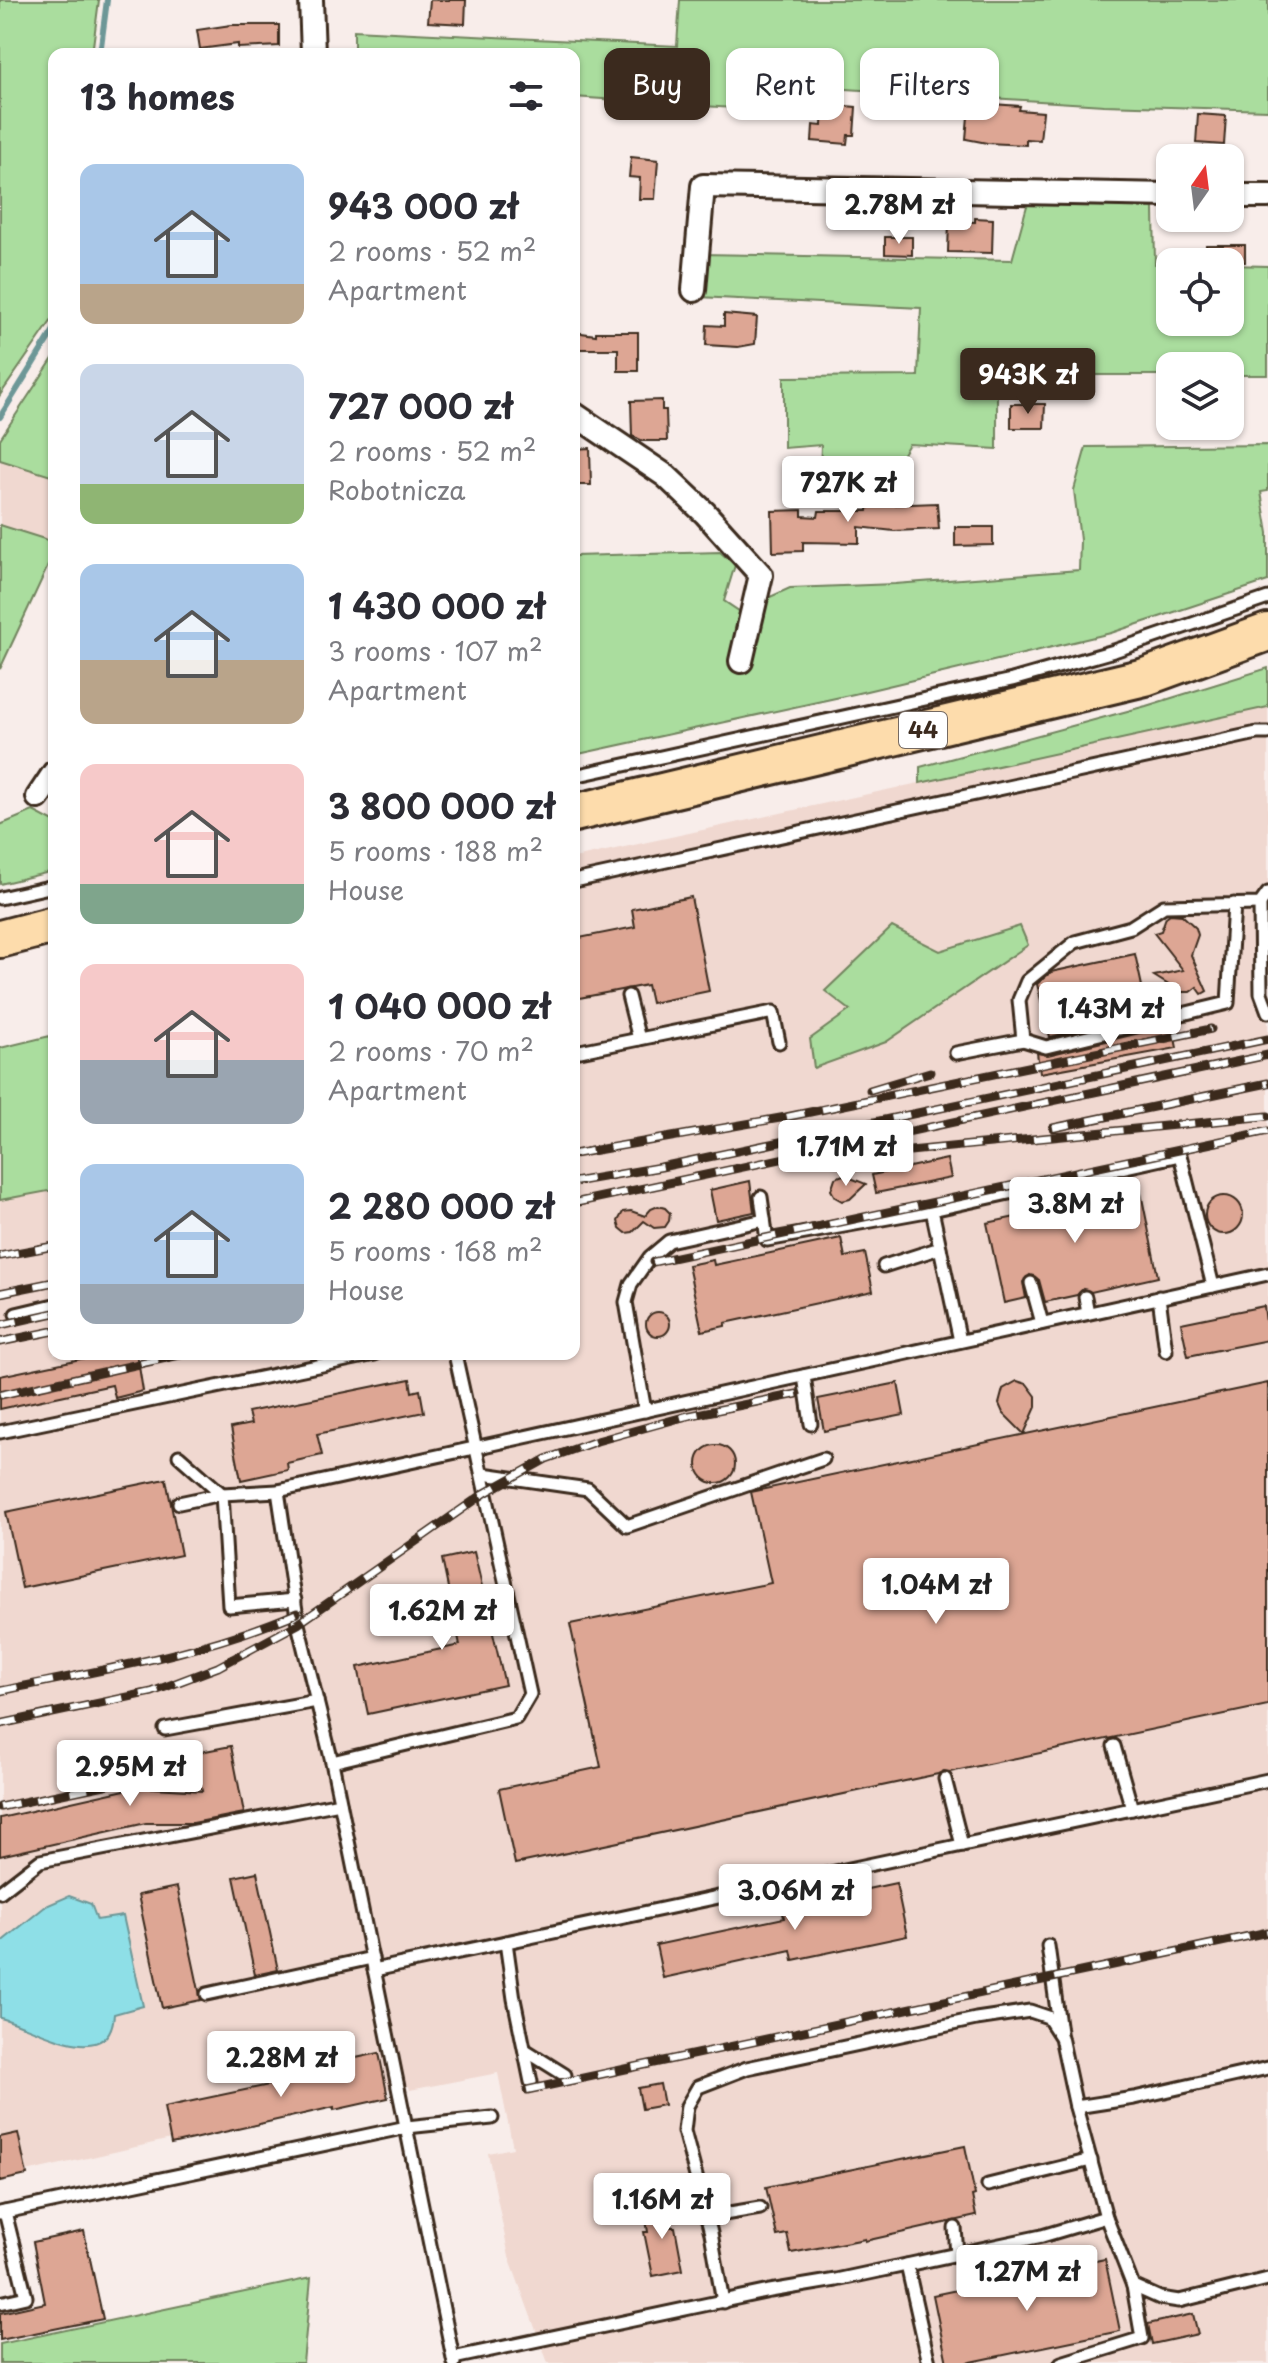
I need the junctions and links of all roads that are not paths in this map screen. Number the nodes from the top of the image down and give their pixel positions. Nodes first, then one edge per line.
1 (311, 0) edge
2 (313, 48) edge
3 (1156, 195) edge
4 (1244, 196) edge
5 (1268, 196) edge
6 (694, 290) dead end
7 (580, 418) edge
8 (1268, 598) edge
9 (1268, 632) edge
10 (741, 661) dead end
11 (1268, 733) edge
12 (580, 775) edge
13 (48, 782) edge
14 (38, 797) dead end
15 (580, 812) edge
16 (580, 880) edge
17 (48, 887) edge
18 (1268, 893) edge
19 (0, 898) edge
20 (1234, 904) junction
21 (1260, 904) junction
22 (48, 927) edge
23 (0, 939) edge
24 (628, 996) dead end
25 (1268, 1012) edge
26 (639, 1039) junction
27 (1023, 1040) junction
28 (779, 1042) dead end
29 (580, 1051) edge
30 (956, 1053) dead end
31 (761, 1197) dead end
32 (932, 1210) junction
33 (764, 1220) junction
34 (940, 1248) junction
35 (884, 1266) dead end
36 (1268, 1274) edge
37 (1031, 1283) dead end
38 (1213, 1286) junction
39 (1122, 1290) dead end
40 (1085, 1297) dead end
41 (1159, 1297) junction
42 (1127, 1304) junction
43 (48, 1306) edge
44 (1088, 1313) junction
45 (16, 1314) dead end
46 (1042, 1323) junction
47 (960, 1341) junction
48 (1166, 1351) dead end
49 (318, 1360) edge
50 (456, 1360) edge
51 (804, 1376) junction
52 (645, 1411) junction
53 (811, 1424) dead end
54 (0, 1432) edge
55 (477, 1447) junction
56 (179, 1456) dead end
57 (823, 1459) dead end
58 (483, 1474) junction
59 (278, 1491) junction
60 (222, 1494) junction
61 (179, 1503) dead end
62 (295, 1600) junction
63 (317, 1701) junction
64 (165, 1729) dead end
65 (1114, 1746) dead end
66 (332, 1762) junction
67 (945, 1779) dead end
68 (1268, 1780) edge
69 (340, 1803) junction
70 (1132, 1809) junction
71 (962, 1845) junction
72 (793, 1881) dead end
73 (780, 1884) dead end
74 (0, 1892) edge
75 (506, 1942) junction
76 (1048, 1946) dead end
77 (373, 1964) junction
78 (207, 1994) dead end
79 (1061, 2037) junction
80 (525, 2050) junction
81 (1268, 2068) edge
82 (565, 2075) dead end
83 (531, 2082) dead end
84 (1076, 2107) junction
85 (492, 2118) dead end
86 (407, 2127) junction
87 (1091, 2160) junction
88 (988, 2185) dead end
89 (699, 2190) junction
90 (644, 2199) dead end
91 (760, 2208) dead end
92 (2, 2212) edge
93 (706, 2217) junction
94 (1106, 2217) junction
95 (955, 2228) dead end
96 (957, 2254) junction
97 (907, 2265) junction
98 (1268, 2279) edge
99 (1133, 2286) junction
100 (723, 2302) junction
101 (0, 2303) edge
102 (454, 2360) edge
103 (929, 2363) edge
104 (1061, 2363) edge

1 - 2 street
3 - 6 street
4 - 5 street
7 - 10 street
8 - 12 lane
9 - 15 main road, 44
11 - 16 lane
13 - 14 street
17 - 19 lane
18 - 21 lane
20 - 21 lane
20 - 27 lane
20 - 27 lane
21 - 25 lane
22 - 23 main road
24 - 26 lane
26 - 28 lane
26 - 29 lane
27 - 30 lane
31 - 33 lane
32 - 33 lane
32 - 34 lane
32 - 38 lane
33 - 52 lane
34 - 35 lane
34 - 47 lane
36 - 38 lane
37 - 46 lane
38 - 41 lane
39 - 42 lane
40 - 44 lane
41 - 42 lane
41 - 48 lane
42 - 44 lane
43 - 45 lane
44 - 46 lane
46 - 47 lane
47 - 51 lane
49 - 54 lane
50 - 55 lane
51 - 52 lane
51 - 53 lane
52 - 55 lane
55 - 58 lane
55 - 59 lane
56 - 60 lane
57 - 58 lane
58 - 66 lane
59 - 60 lane
59 - 62 lane
60 - 61 lane
60 - 62 lane
62 - 63 lane
63 - 64 lane
63 - 66 lane
65 - 70 lane
66 - 69 lane
67 - 71 lane
68 - 70 lane
69 - 74 lane
69 - 77 lane
70 - 71 lane
71 - 72 lane
73 - 75 lane
75 - 77 lane
75 - 80 lane
76 - 79 lane
77 - 78 lane
77 - 86 lane
79 - 84 lane
79 - 89 lane
80 - 82 lane
80 - 83 lane
81 - 84 lane
84 - 87 lane
85 - 86 lane
86 - 92 lane
86 - 102 lane
87 - 88 lane
87 - 94 lane
89 - 90 lane
89 - 93 lane
91 - 93 lane
92 - 101 lane
93 - 100 lane
94 - 96 lane
94 - 99 lane
95 - 96 lane
96 - 97 lane
97 - 100 lane
97 - 103 lane
98 - 99 lane
99 - 104 lane
100 - 102 lane

